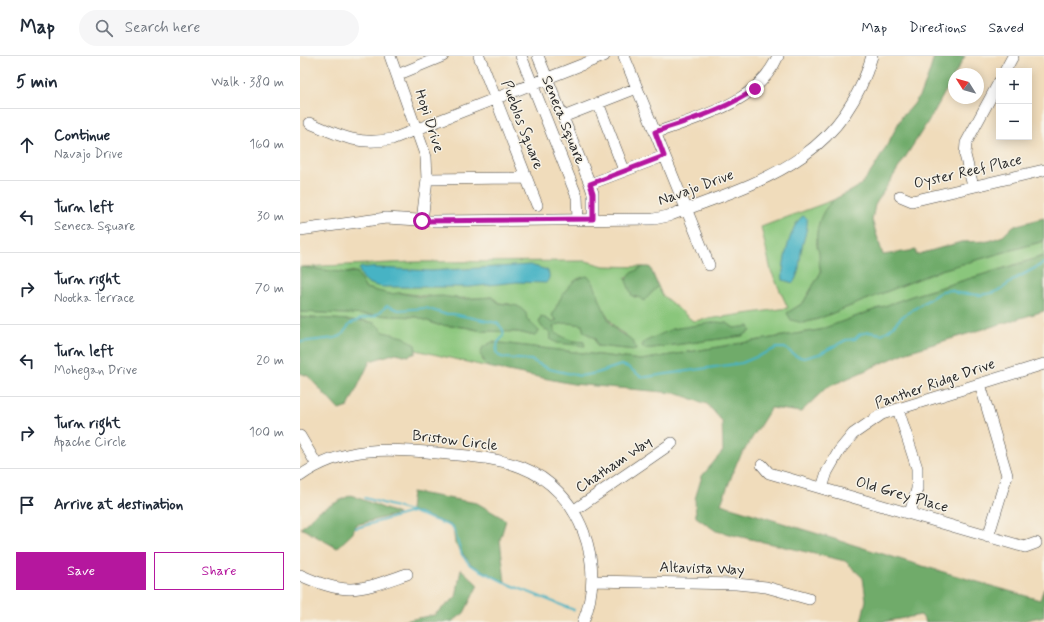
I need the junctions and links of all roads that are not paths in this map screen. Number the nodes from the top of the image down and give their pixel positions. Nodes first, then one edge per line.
1 (390, 56) edge
2 (443, 56) edge
3 (479, 56) edge
4 (521, 56) edge
5 (538, 56) edge
6 (604, 56) edge
7 (624, 56) edge
8 (778, 56) edge
9 (872, 56) edge
10 (1013, 56) edge
11 (1007, 68) edge
12 (397, 75) junction
13 (547, 79) junction
14 (532, 84) junction
15 (637, 88) junction
16 (996, 88) edge
17 (496, 99) junction
18 (598, 103) junction
19 (563, 117) junction
20 (310, 123) dead end
21 (418, 130) junction
22 (655, 132) junction
23 (664, 156) junction
24 (624, 170) junction
25 (1044, 170) edge
26 (526, 178) junction
27 (427, 179) junction
28 (590, 184) junction
29 (974, 186) junction
30 (900, 196) dead end
31 (537, 205) dead end
32 (686, 210) junction
33 (578, 219) junction
34 (593, 219) junction
35 (422, 221) junction
36 (300, 230) edge
37 (709, 265) dead end
38 (1044, 364) edge
39 (980, 384) junction
40 (898, 409) junction
41 (300, 436) edge
42 (672, 443) dead end
43 (317, 465) junction
44 (762, 465) dead end
45 (300, 476) edge
46 (822, 488) junction
47 (573, 511) junction
48 (910, 513) junction
49 (988, 536) junction
50 (1036, 543) dead end
51 (407, 574) dead end
52 (300, 575) edge
53 (593, 581) junction
54 (809, 599) dead end
55 (583, 622) edge

1 - 12 street, Hopi Drive
2 - 12 street
3 - 17 street, Pueblos Square
4 - 14 street, Seneca Square
5 - 13 street, Seneca Square
6 - 13 street
7 - 15 street
8 - 22 street
9 - 32 street, Navajo Drive
10 - 11 street
12 - 21 street, Hopi Drive
13 - 14 street
13 - 19 street, Seneca Square
14 - 17 street
14 - 33 street, Seneca Square
15 - 18 street
15 - 22 street
16 - 29 street
17 - 21 street
17 - 26 street, Pueblos Square
18 - 19 street
18 - 24 street
19 - 28 street, Seneca Square
20 - 21 street
21 - 27 street, Hopi Drive
22 - 23 street
23 - 24 street
23 - 32 street
24 - 28 street
25 - 29 street, Oyster Reef Place
26 - 27 street
26 - 31 street, Pueblos Square
27 - 35 street, Hopi Drive
28 - 34 street, Seneca Square
29 - 30 street, Oyster Reef Place
32 - 34 street, Navajo Drive
32 - 37 street
33 - 34 street, Navajo Drive
33 - 35 street, Navajo Drive
35 - 36 street, Navajo Drive
38 - 39 street, Panther Ridge Drive
39 - 40 street, Panther Ridge Drive
39 - 49 street
40 - 46 street, Panther Ridge Drive
40 - 48 street
41 - 43 street
42 - 47 street, Chatham Way
43 - 45 street, Bristow Circle
43 - 47 street, Bristow Circle
44 - 46 street, Old Grey Place
46 - 48 street, Old Grey Place
47 - 53 street, Bristow Circle
48 - 49 street, Old Grey Place
49 - 50 street, Old Grey Place
51 - 52 street
53 - 54 street, Altavista Way
53 - 55 street, Bristow Circle

